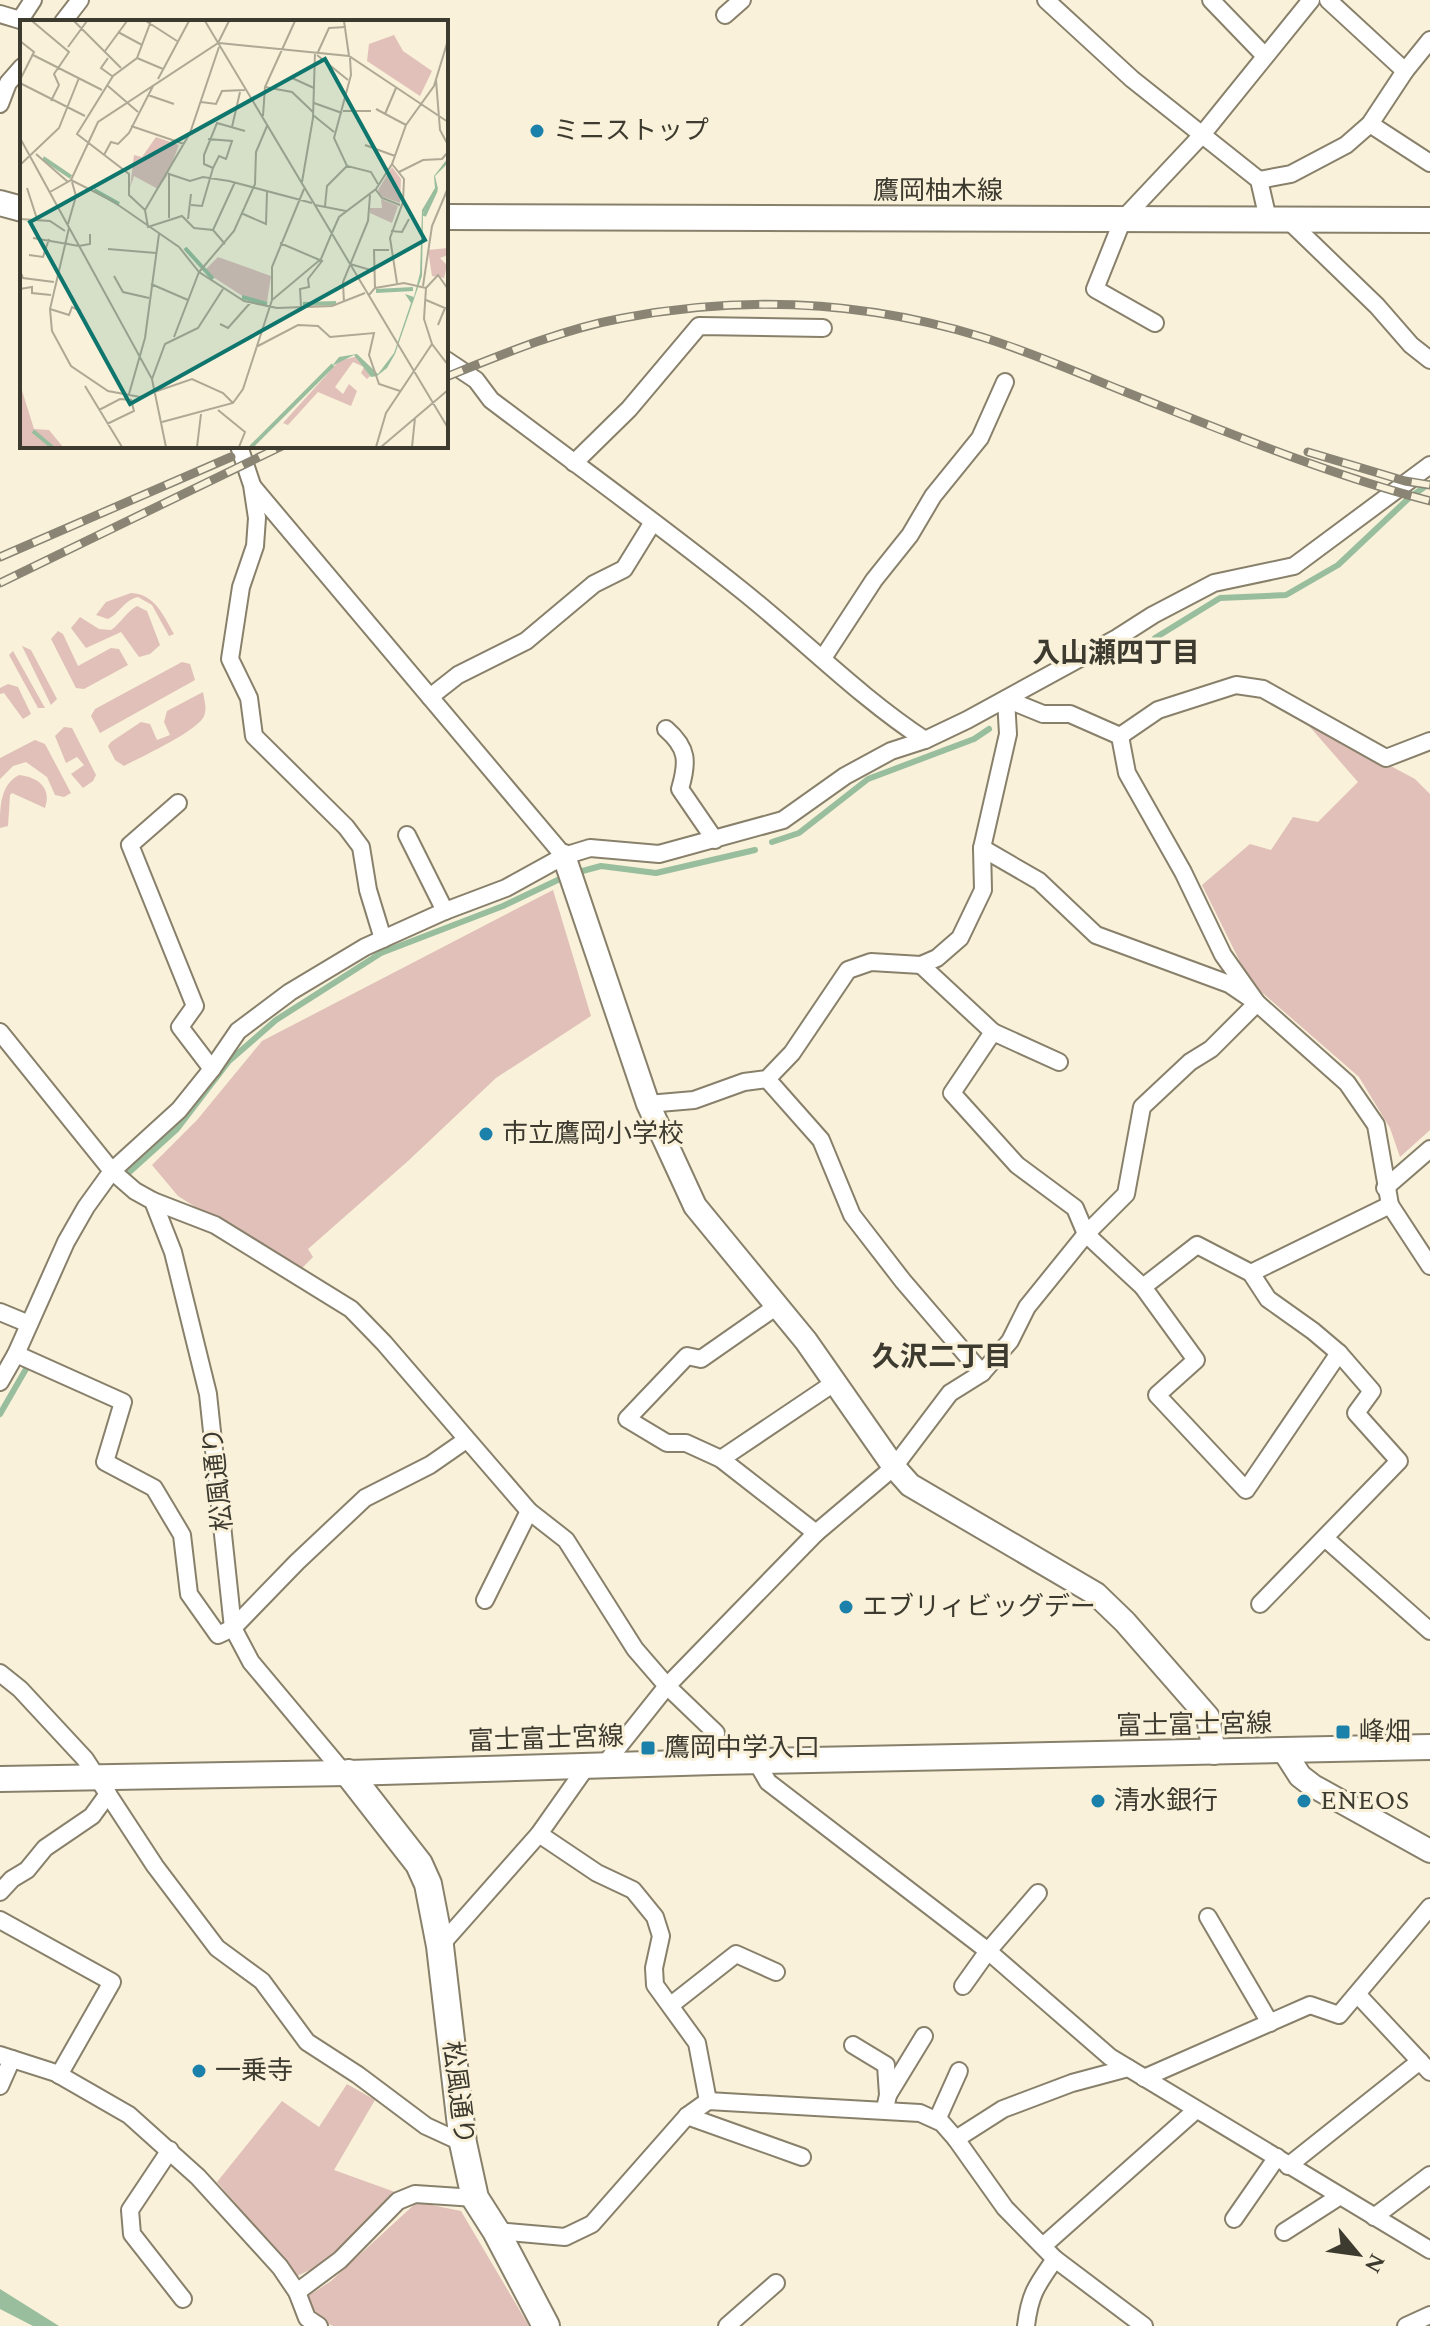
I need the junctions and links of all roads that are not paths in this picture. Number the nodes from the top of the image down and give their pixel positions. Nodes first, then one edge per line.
1 (33, 0) edge
2 (80, 0) edge
3 (742, 0) edge
4 (1046, 0) edge
5 (1211, 0) edge
6 (1311, 0) edge
7 (1328, 0) edge
8 (0, 14) edge
9 (725, 15) dead end
10 (65, 20) edge
11 (1427, 49) edge
12 (1265, 56) junction
13 (20, 69) edge
14 (1405, 71) junction
15 (0, 104) edge
16 (1370, 124) junction
17 (1201, 136) junction
18 (1430, 163) edge
19 (1259, 180) junction
20 (0, 203) edge
21 (20, 208) edge
22 (448, 217) edge
23 (1123, 219) junction
24 (1278, 220) junction
25 (1430, 220) edge
26 (1155, 323) dead end
27 (823, 328) dead end
28 (1430, 360) edge
29 (448, 361) edge
30 (1005, 382) dead end
31 (240, 448) edge
32 (574, 463) junction
33 (1430, 465) edge
34 (252, 485) junction
35 (653, 522) junction
36 (823, 658) junction
37 (430, 697) junction
38 (1006, 699) junction
39 (666, 729) dead end
40 (1120, 736) junction
41 (925, 740) junction
42 (1430, 741) edge
43 (178, 803) dead end
44 (407, 835) dead end
45 (715, 840) junction
46 (982, 848) junction
47 (565, 860) junction
48 (445, 911) junction
49 (383, 939) junction
50 (921, 965) junction
51 (1257, 1003) junction
52 (0, 1032) edge
53 (993, 1032) junction
54 (1059, 1062) dead end
55 (212, 1069) junction
56 (767, 1079) junction
57 (648, 1104) junction
58 (1430, 1149) edge
59 (114, 1173) junction
60 (1385, 1188) junction
61 (153, 1201) junction
62 (1390, 1205) junction
63 (1086, 1234) junction
64 (1430, 1266) edge
65 (1251, 1273) junction
66 (1143, 1287) junction
67 (777, 1306) junction
68 (0, 1312) edge
69 (29, 1324) junction
70 (1339, 1353) junction
71 (16, 1354) junction
72 (982, 1373) junction
73 (837, 1381) junction
74 (0, 1382) edge
75 (466, 1440) junction
76 (721, 1459) junction
77 (894, 1467) junction
78 (529, 1511) junction
79 (816, 1533) junction
80 (1326, 1539) junction
81 (485, 1600) dead end
82 (1260, 1604) dead end
83 (233, 1628) junction
84 (1430, 1631) edge
85 (0, 1673) edge
86 (667, 1686) junction
87 (1430, 1747) edge
88 (1284, 1751) junction
89 (1214, 1753) junction
90 (756, 1761) junction
91 (714, 1762) junction
92 (596, 1765) junction
93 (346, 1773) junction
94 (0, 1779) edge
95 (102, 1785) junction
96 (539, 1834) junction
97 (1430, 1851) edge
98 (0, 1892) edge
99 (1038, 1893) dead end
100 (1430, 1907) edge
101 (1208, 1917) dead end
102 (0, 1920) edge
103 (440, 1946) junction
104 (988, 1951) junction
105 (776, 1972) dead end
106 (963, 1986) dead end
107 (1358, 1995) junction
108 (671, 2005) junction
109 (1270, 2023) junction
110 (924, 2036) dead end
111 (853, 2045) dead end
112 (6, 2057) edge
113 (1425, 2067) edge
114 (1128, 2068) junction
115 (959, 2071) dead end
116 (59, 2075) junction
117 (1144, 2078) junction
118 (0, 2086) edge
119 (708, 2101) junction
120 (886, 2102) junction
121 (1196, 2110) junction
122 (687, 2116) junction
123 (937, 2120) junction
124 (956, 2139) junction
125 (463, 2143) junction
126 (170, 2150) junction
127 (802, 2157) dead end
128 (1283, 2161) junction
129 (1430, 2175) edge
130 (1340, 2196) junction
131 (475, 2198) junction
132 (1374, 2217) junction
133 (1234, 2219) dead end
134 (496, 2231) junction
135 (1284, 2232) dead end
136 (1043, 2246) junction
137 (1430, 2250) edge
138 (1055, 2259) junction
139 (776, 2283) dead end
140 (297, 2292) junction
141 (183, 2299) dead end
142 (1430, 2315) edge
143 (319, 2326) edge
144 (546, 2326) edge
145 (727, 2326) edge
146 (1026, 2326) edge
147 (1144, 2326) edge
148 (1406, 2326) edge

1 - 8 street
2 - 10 street
3 - 9 street
4 - 17 street
5 - 12 street
6 - 12 street
7 - 14 street
11 - 14 street
12 - 17 street
13 - 15 street
14 - 16 street
16 - 18 street
16 - 19 street
17 - 19 street
17 - 23 street
19 - 24 street
20 - 21 main road
22 - 23 main road, 鷹岡柚木線
23 - 24 main road, 鷹岡柚木線
23 - 26 street
24 - 25 main road, 鷹岡柚木線
24 - 28 street
27 - 32 street
29 - 32 street
30 - 36 street
31 - 34 street
32 - 35 street
33 - 38 street
34 - 37 street
34 - 49 street
35 - 36 street
35 - 37 street
36 - 41 street
37 - 47 street
38 - 40 street
38 - 41 street
38 - 46 street
39 - 45 street
40 - 42 street
40 - 51 street
41 - 45 street
43 - 55 street
44 - 48 street
45 - 47 street
46 - 50 street
46 - 51 street
47 - 48 street
47 - 57 street
48 - 49 street
49 - 55 street
50 - 53 street
50 - 56 street
51 - 60 street
51 - 63 street
52 - 59 street
53 - 54 street
53 - 63 street
55 - 59 street
56 - 57 street
56 - 72 street
57 - 67 street
58 - 60 street
59 - 61 street
59 - 69 street
60 - 62 street
61 - 75 street
61 - 83 street, 松風通り
62 - 64 street
62 - 65 street
63 - 66 street
63 - 72 street
65 - 66 street
65 - 70 street
66 - 70 street
67 - 73 street
67 - 76 street
68 - 69 street
69 - 71 street
70 - 80 street
71 - 74 street
71 - 83 street
72 - 77 street
73 - 76 street
73 - 77 street
75 - 78 street
75 - 83 street
76 - 79 street
77 - 79 street
77 - 89 street
78 - 81 street
78 - 86 street
79 - 86 street
80 - 82 street
80 - 84 street
83 - 93 street, 松風通り
85 - 95 street
86 - 91 street
86 - 92 street
87 - 88 main road, 富士富士宮線
88 - 89 main road, 富士富士宮線
88 - 97 street
89 - 90 main road, 富士富士宮線
90 - 91 main road, 富士富士宮線
90 - 104 street
91 - 92 main road, 富士富士宮線
92 - 93 main road, 富士富士宮線
92 - 96 street
93 - 95 main road, 富士富士宮線
93 - 103 main road, 松風通り
94 - 95 main road, 富士富士宮線
95 - 98 street
95 - 125 street
96 - 103 street
96 - 108 street
99 - 104 street
100 - 107 street
101 - 109 street
102 - 116 street
103 - 125 main road, 松風通り
104 - 106 street
104 - 114 street
105 - 108 street
107 - 109 street
107 - 113 street
108 - 119 street
109 - 117 street
110 - 120 street
111 - 120 street
112 - 116 street
112 - 118 street
113 - 128 street
114 - 117 street
114 - 124 street
115 - 123 street
116 - 126 street
117 - 121 street
119 - 120 street
119 - 122 street
120 - 123 street
121 - 128 street
121 - 136 street
122 - 127 street
122 - 134 street
123 - 124 street
124 - 136 street
125 - 131 main road, 松風通り
126 - 140 street
126 - 141 street
128 - 130 street
128 - 133 street
129 - 132 street
130 - 132 street
130 - 135 street
131 - 134 main road, 松風通り
131 - 140 street
132 - 137 street
134 - 144 main road, 松風通り
136 - 138 street
138 - 146 street
138 - 147 street
139 - 145 street
140 - 143 street
142 - 148 street

